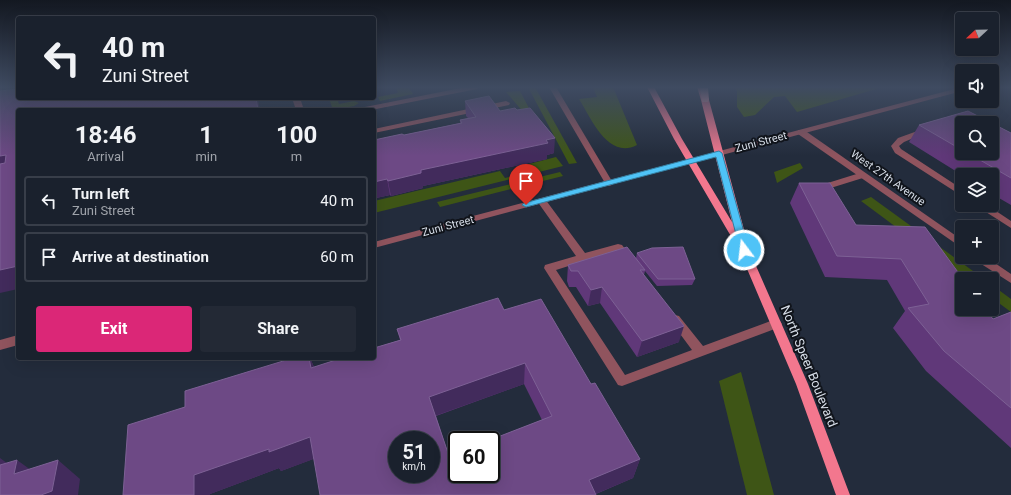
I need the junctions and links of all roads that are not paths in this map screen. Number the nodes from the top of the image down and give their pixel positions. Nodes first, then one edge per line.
1 (473, 110) edge
2 (566, 110) edge
3 (663, 110) edge
4 (708, 110) edge
5 (883, 110) edge
6 (934, 129) edge
7 (376, 131) edge
8 (801, 132) junction
9 (719, 153) junction
10 (691, 161) junction
11 (863, 175) junction
12 (609, 183) junction
13 (820, 188) edge
14 (955, 189) edge
15 (542, 200) junction
16 (991, 212) edge
17 (1011, 225) edge
18 (955, 240) edge
19 (376, 244) edge
20 (744, 250) junction
21 (583, 258) junction
22 (989, 264) edge
23 (633, 266) edge
24 (1011, 279) edge
25 (667, 309) edge
26 (776, 324) junction
27 (16, 341) edge
28 (0, 345) edge
29 (701, 352) junction
30 (843, 495) edge

1 - 7 street
2 - 12 street
3 - 10 main road, North Speer Boulevard
4 - 9 main road, North Speer Boulevard
5 - 8 street, Zuni Street
6 - 14 street
8 - 9 street, Zuni Street
8 - 11 street, West 27th Avenue
9 - 10 street, Zuni Street
9 - 20 main road, North Speer Boulevard
10 - 12 street, Zuni Street
10 - 20 main road, North Speer Boulevard
11 - 13 street
11 - 18 street, West 27th Avenue
12 - 15 street, Zuni Street
15 - 19 street, Zuni Street
15 - 21 street
16 - 17 street
20 - 26 main road, North Speer Boulevard
21 - 23 street
21 - 29 street
22 - 24 street
25 - 29 street
26 - 29 street
26 - 30 main road, North Speer Boulevard
27 - 28 street

